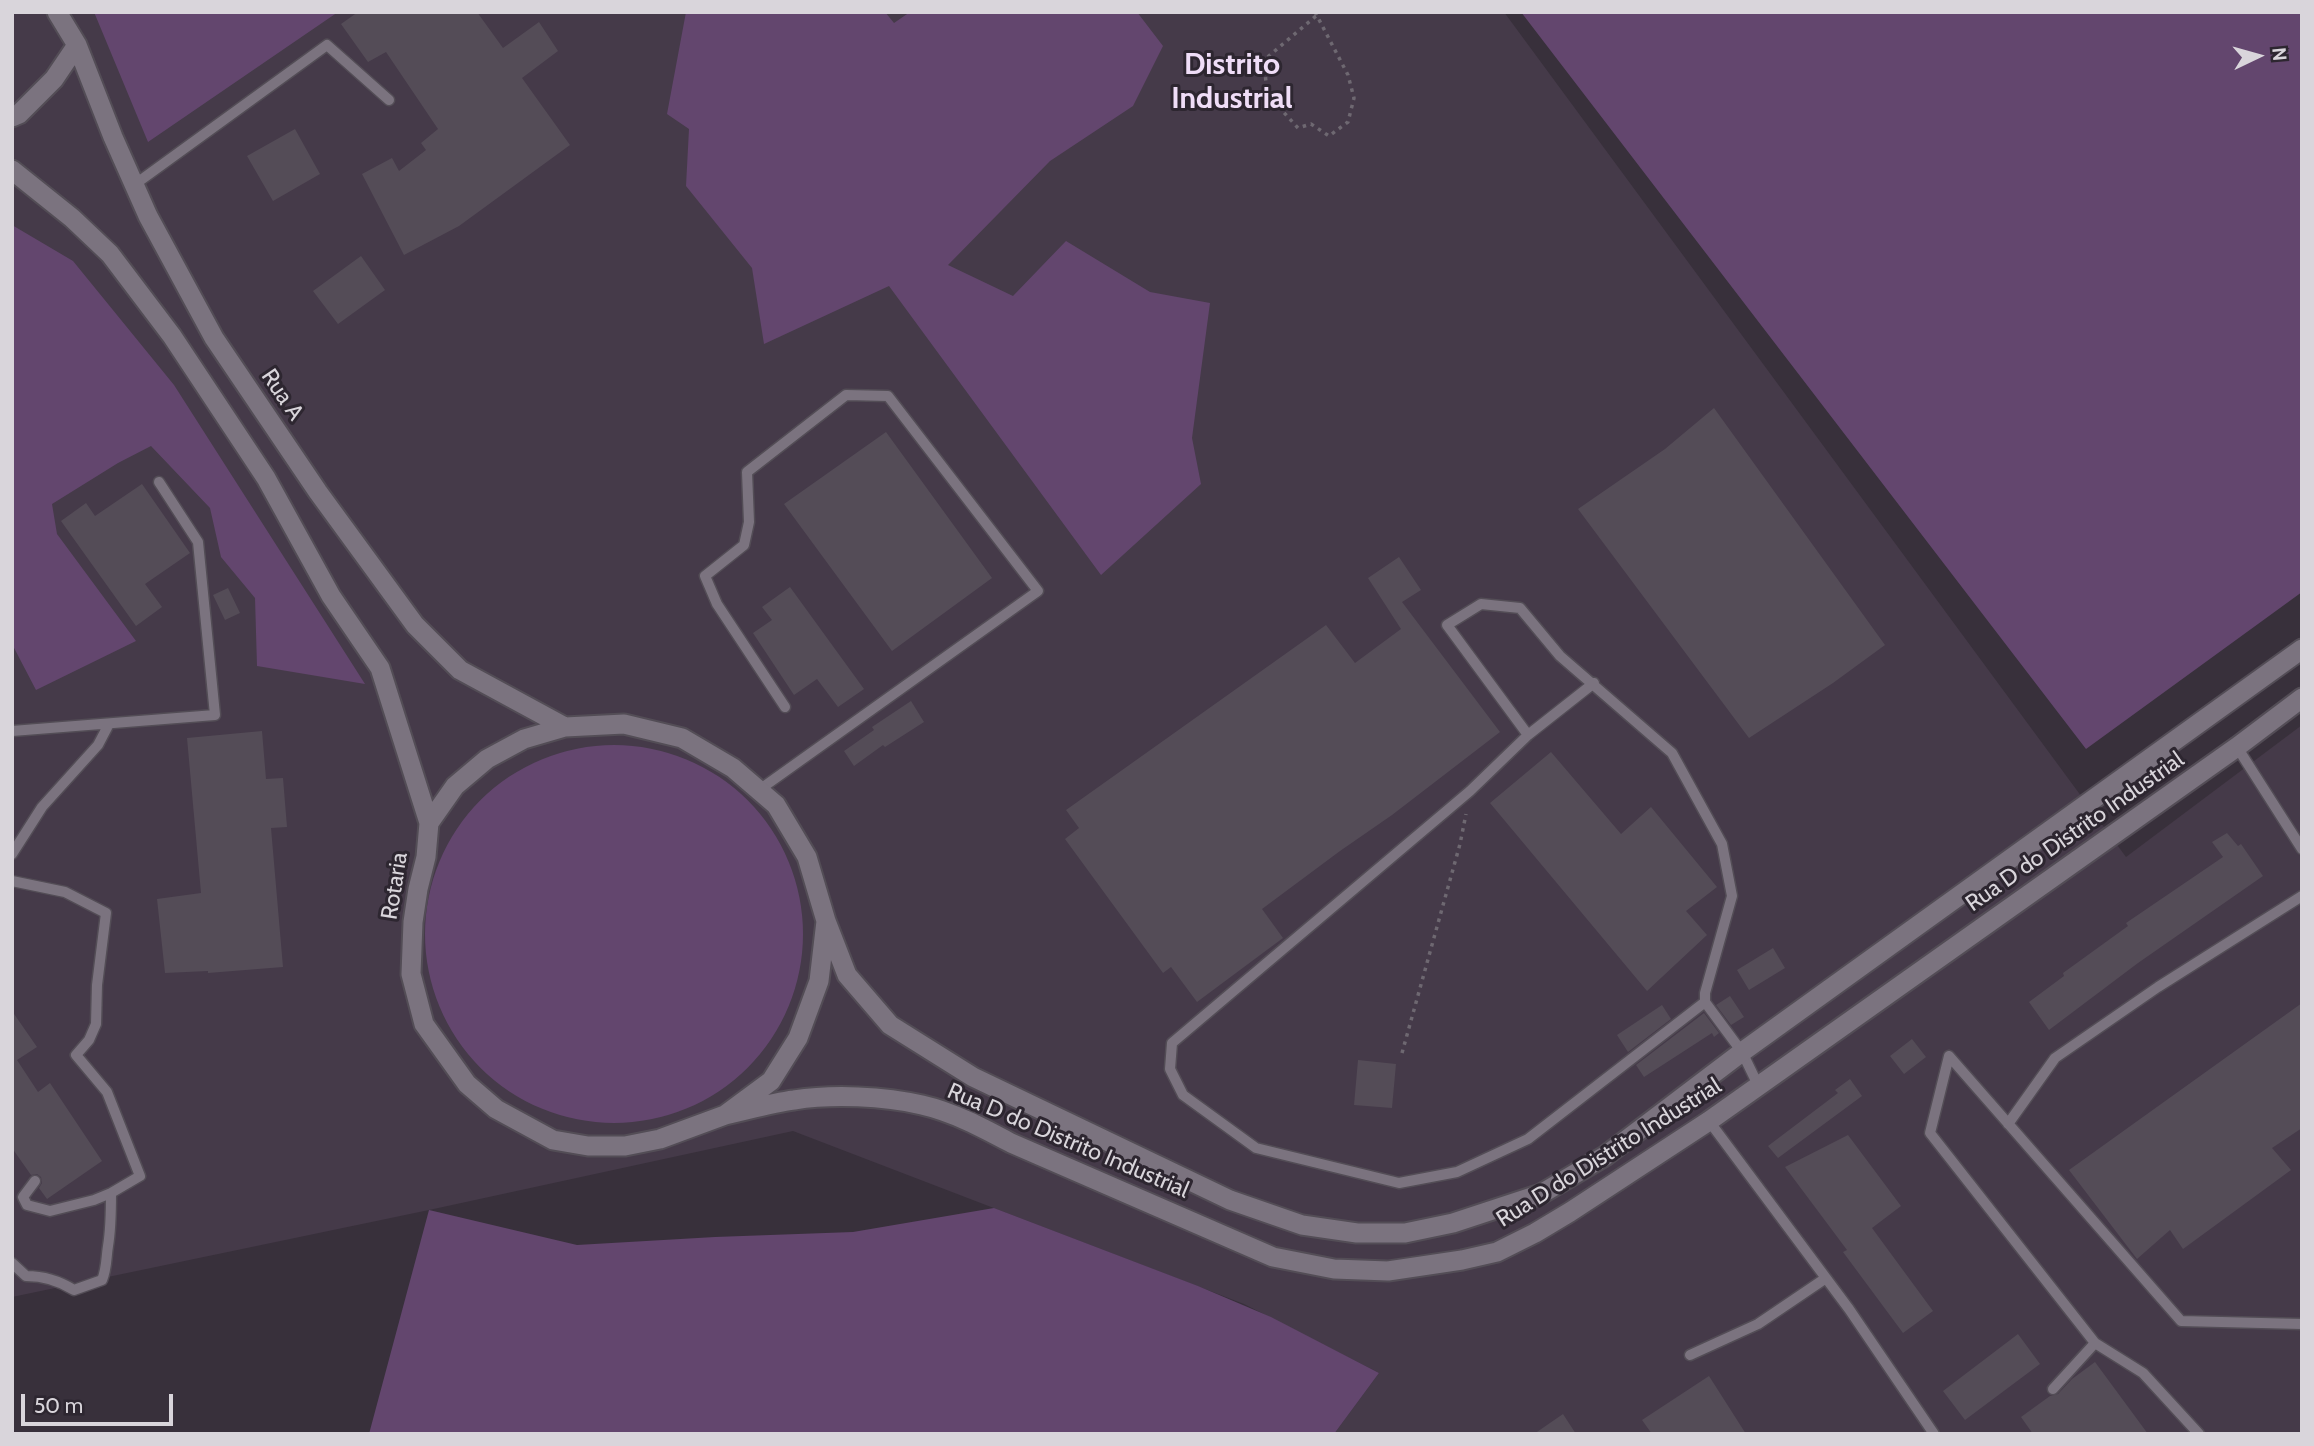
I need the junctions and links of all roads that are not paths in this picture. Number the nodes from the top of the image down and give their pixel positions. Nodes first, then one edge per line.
1 (57, 12) edge
2 (77, 45) junction
3 (389, 100) dead end
4 (12, 117) edge
5 (12, 170) edge
6 (134, 186) junction
7 (159, 482) dead end
8 (2302, 649) edge
9 (1594, 683) junction
10 (2302, 698) edge
11 (785, 707) dead end
12 (109, 724) junction
13 (565, 727) junction
14 (12, 731) edge
15 (1528, 735) junction
16 (2238, 747) junction
17 (759, 790) junction
18 (429, 823) junction
19 (2302, 849) edge
20 (12, 854) edge
21 (12, 881) edge
22 (2302, 896) edge
23 (825, 921) junction
24 (1705, 1002) junction
25 (1742, 1052) junction
26 (1758, 1085) junction
27 (725, 1115) junction
28 (1709, 1121) junction
29 (2008, 1124) junction
30 (35, 1181) dead end
31 (111, 1193) junction
32 (12, 1263) edge
33 (1826, 1279) junction
34 (2302, 1324) edge
35 (2095, 1343) junction
36 (1690, 1355) dead end
37 (2053, 1389) dead end
38 (1934, 1434) edge
39 (2199, 1434) edge

1 - 2 street, Rua A
2 - 4 street
2 - 6 street, Rua A
3 - 6 lane
5 - 18 street
6 - 13 street, Rua A
7 - 12 lane
8 - 25 street, Rua D do Distrito Industrial
9 - 15 lane
9 - 15 lane
9 - 24 lane
10 - 16 street, Rua D do Distrito Industrial
11 - 17 lane
12 - 14 lane
12 - 20 lane
13 - 17 street, Rotaria
13 - 18 street, Rotaria
15 - 24 lane
16 - 19 lane
16 - 26 street, Rua D do Distrito Industrial
17 - 23 street, Rotaria
18 - 27 street, Rotaria
21 - 31 lane
22 - 29 lane
23 - 25 street, Rua D do Distrito Industrial
23 - 27 street, Rotaria
24 - 25 lane
25 - 26 lane
26 - 28 street, Rua D do Distrito Industrial
27 - 28 street, Rua D do Distrito Industrial
28 - 33 lane
29 - 34 lane
29 - 35 lane
30 - 31 lane
31 - 32 lane
33 - 36 lane
33 - 38 lane
35 - 37 lane
35 - 39 lane

